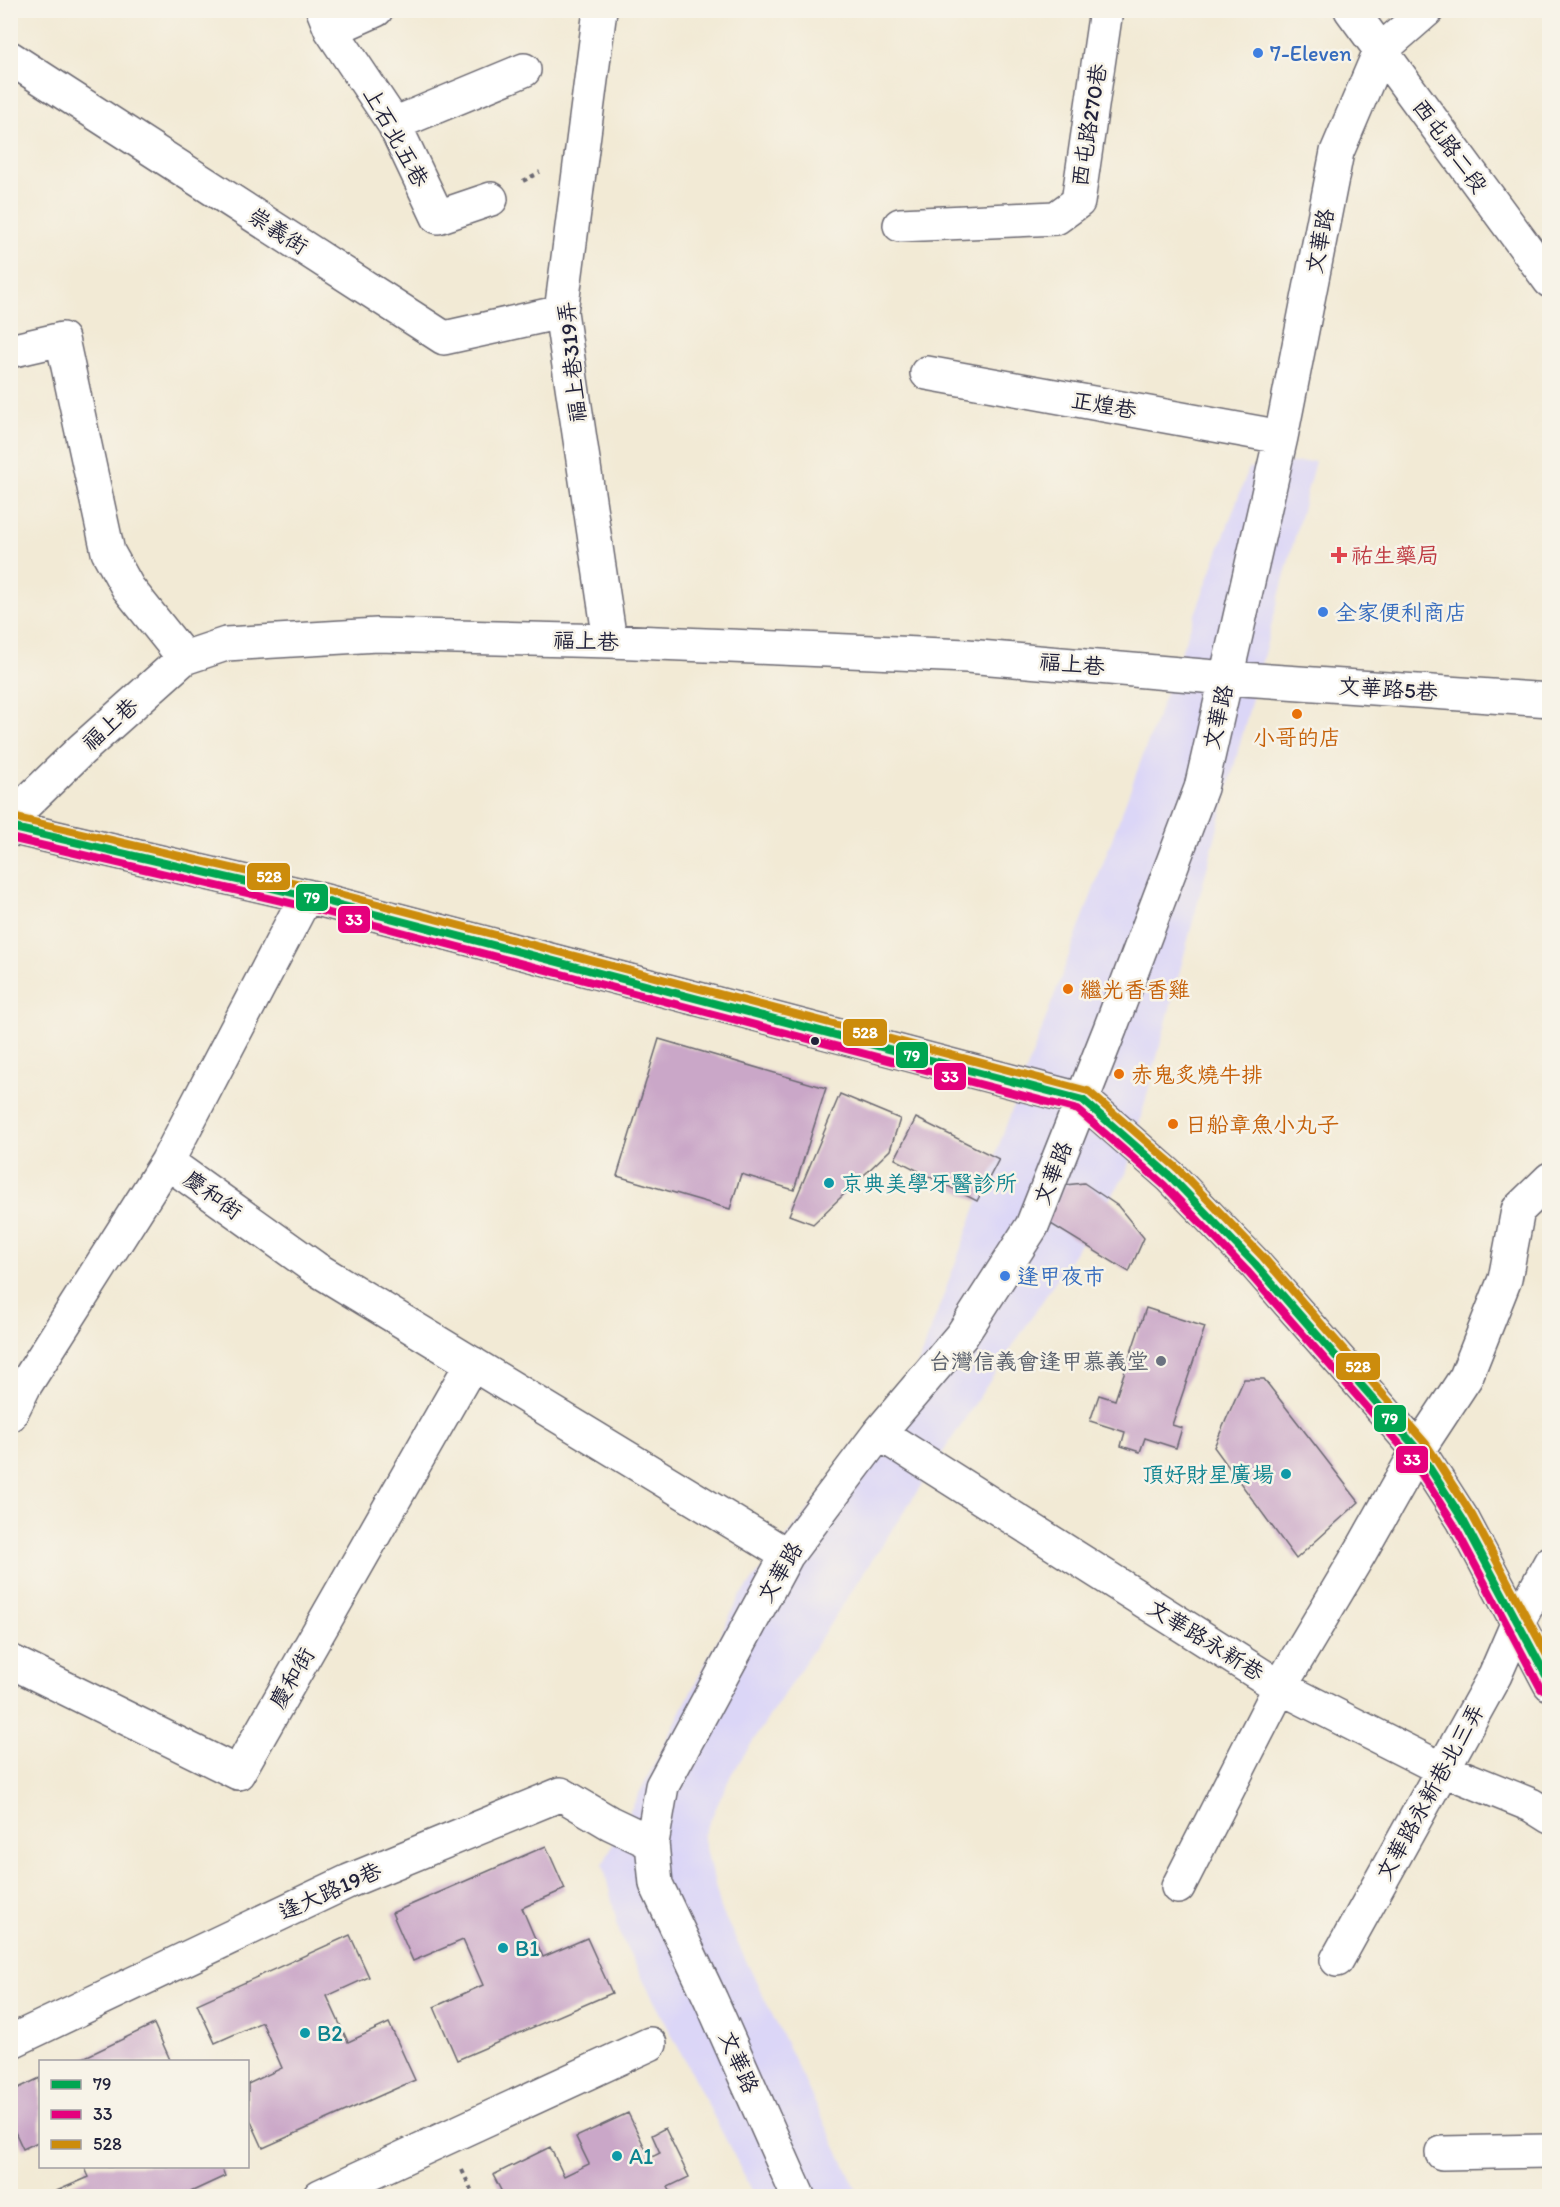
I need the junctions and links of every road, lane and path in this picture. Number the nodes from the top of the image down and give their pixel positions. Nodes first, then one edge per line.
1 (376, 10) edge
2 (600, 10) edge
3 (1106, 10) edge
4 (1351, 10) edge
5 (1427, 10) edge
6 (327, 20) edge
7 (1380, 51) junction
8 (10, 58) edge
9 (524, 70) dead end
10 (394, 124) junction
11 (581, 149) junction
12 (490, 199) joint
13 (900, 225) dead end
14 (1550, 280) edge
15 (561, 312) junction
16 (10, 351) edge
17 (927, 374) dead end
18 (1281, 437) junction
19 (610, 641) junction
20 (184, 658) junction
21 (1227, 678) junction
22 (1550, 699) edge
23 (10, 819) edge
24 (10, 827) edge
25 (306, 896) junction
26 (1083, 1100) junction
27 (167, 1161) junction
28 (1550, 1179) edge
29 (472, 1363) junction
30 (10, 1415) edge
31 (879, 1433) junction
32 (1418, 1450) junction
33 (788, 1555) junction
34 (1550, 1563) edge
35 (1518, 1622) junction
36 (10, 1661) edge
37 (1550, 1684) edge
38 (1280, 1687) junction
39 (1442, 1769) junction
40 (1550, 1817) edge
41 (652, 1842) junction
42 (1179, 1887) dead end
43 (1337, 1960) dead end
44 (11, 2039) edge
45 (650, 2044) dead end
46 (1550, 2151) edge
47 (1442, 2153) dead end
48 (320, 2196) edge
49 (798, 2196) edge

1 - 6 street
2 - 11 street, 福上巷319弄
3 - 13 street, 西屯路270巷
4 - 7 street, 西屯路二段
5 - 7 street
6 - 10 street, 上石北五巷
7 - 14 street, 西屯路二段
7 - 18 street, 文華路
8 - 15 street, 崇義街
9 - 10 street
10 - 12 street, 上石北五巷
11 - 12 path
11 - 15 street, 福上巷319弄
15 - 19 street, 福上巷319弄
16 - 20 street
17 - 18 street, 正煌巷
18 - 21 street, 文華路
19 - 20 street, 福上巷
19 - 21 street, 福上巷
20 - 23 street, 福上巷
21 - 22 street, 文華路5巷
21 - 26 street, 文華路
24 - 25 street
25 - 26 street
25 - 27 street, 慶和街
26 - 31 street, 文華路
26 - 32 street
27 - 29 street, 慶和街
27 - 30 street, 慶和街
28 - 32 street
29 - 33 street, 慶和街
29 - 36 street, 慶和街
31 - 33 street, 文華路
31 - 38 street, 文華路永新巷
32 - 35 street
32 - 38 street
33 - 41 street, 文華路
34 - 35 street, 文華路永新巷北三弄
35 - 37 street
35 - 39 street, 文華路永新巷北三弄
38 - 39 street, 文華路永新巷
38 - 42 street
39 - 40 street, 文華路永新巷
39 - 43 street, 文華路永新巷北三弄
41 - 44 street, 逢大路19巷
41 - 49 street, 文華路
45 - 48 street
46 - 47 street

